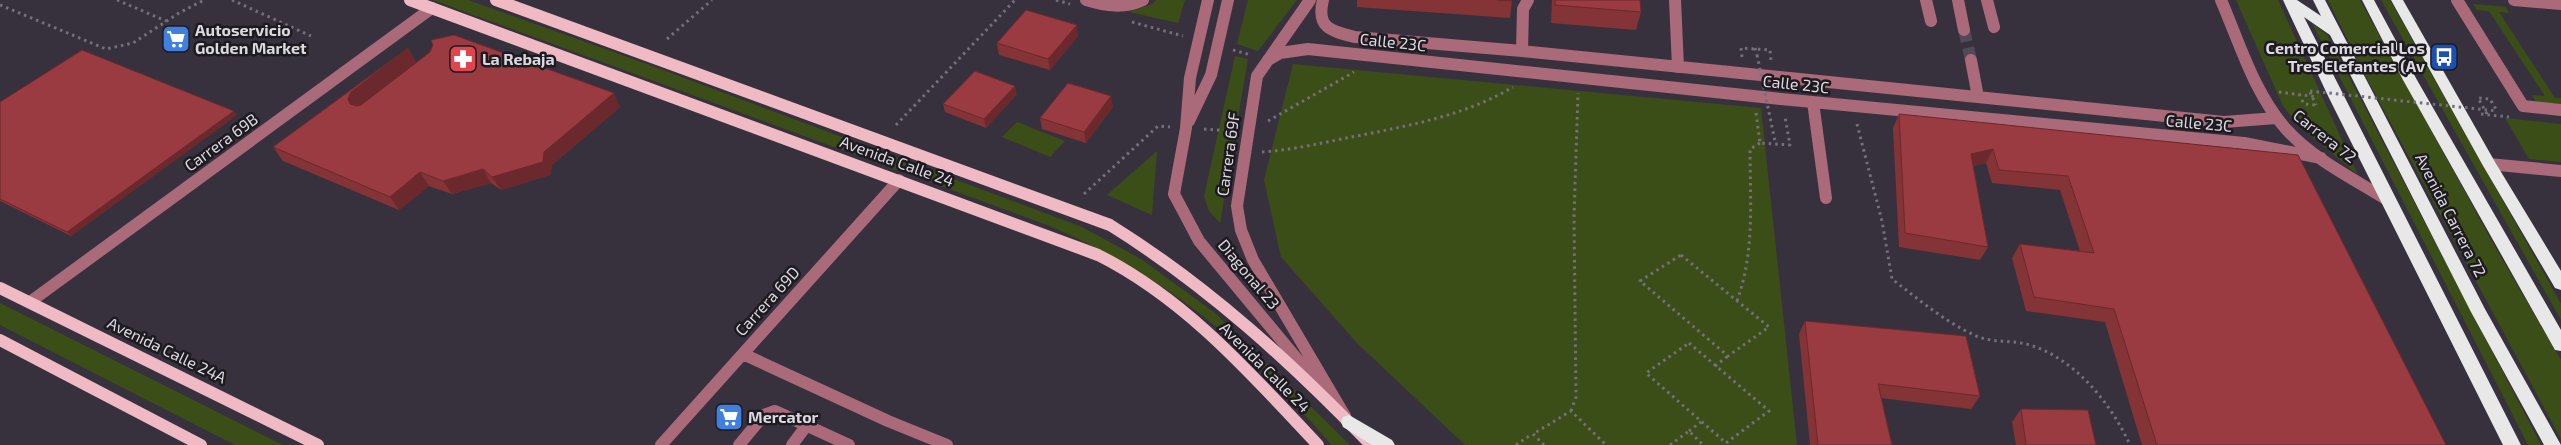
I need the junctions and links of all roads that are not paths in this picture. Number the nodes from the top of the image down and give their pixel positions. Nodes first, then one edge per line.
1 (410, 0) edge
2 (1143, 0) edge
3 (1208, 0) edge
4 (1228, 0) edge
5 (1310, 0) edge
6 (1323, 0) edge
7 (1675, 0) edge
8 (1926, 0) edge
9 (1958, 0) edge
10 (1987, 0) edge
11 (2220, 0) edge
12 (2319, 0) edge
13 (2368, 0) edge
14 (2397, 0) edge
15 (2457, 0) edge
16 (2514, 0) edge
17 (499, 1) edge
18 (1528, 1) edge
19 (2290, 1) edge
20 (1091, 2) edge
21 (2561, 4) edge
22 (432, 8) junction
23 (1931, 21) dead end
24 (1994, 27) dead end
25 (1964, 30) tunnel mouth
26 (2336, 33) junction
27 (1522, 51) junction
28 (1268, 60) junction
29 (1971, 60) tunnel mouth
30 (1678, 67) junction
31 (1978, 97) junction
32 (1813, 102) junction
33 (2561, 110) edge
34 (2276, 118) junction
35 (1186, 128) junction
36 (2321, 158) junction
37 (2490, 164) junction
38 (2561, 171) edge
39 (899, 180) junction
40 (1826, 198) dead end
41 (2389, 201) junction
42 (2561, 284) edge
43 (0, 288) edge
44 (30, 302) junction
45 (0, 340) edge
46 (2561, 345) edge
47 (743, 354) junction
48 (1349, 422) junction
49 (807, 426) junction
50 (201, 445) edge
51 (318, 445) edge
52 (661, 445) edge
53 (739, 445) edge
54 (792, 445) edge
55 (849, 445) edge
56 (947, 445) edge
57 (1318, 445) edge
58 (1370, 445) edge
59 (1386, 445) edge
60 (2512, 445) edge
61 (2553, 445) edge

1 - 22 main road, Avenida Calle 24
2 - 20 street
3 - 35 street, Diagonal 23
4 - 35 street, Diagonal 23
5 - 28 street, Carrera 69F
6 - 27 street, Calle 23C
7 - 30 street
8 - 23 street
9 - 25 street
10 - 24 street
11 - 34 street, Carrera 72
12 - 26 highway, Avenida Carrera 72
13 - 46 highway, Avenida Carrera 72
14 - 37 highway
15 - 33 street
16 - 21 street
17 - 48 main road, Avenida Calle 24
18 - 27 street
19 - 26 highway
19 - 41 highway
22 - 39 main road, Avenida Calle 24
22 - 44 street, Carrera 69B
26 - 61 highway, Avenida Carrera 72
27 - 30 street, Calle 23C
28 - 32 street, Calle 23C
28 - 48 street, Carrera 69F
29 - 31 street
30 - 31 street, Calle 23C
31 - 34 street, Calle 23C
32 - 36 street, Calle 23C
32 - 40 street
34 - 36 street, Carrera 72
35 - 48 street, Diagonal 23
36 - 41 street, Carrera 72
37 - 38 street
37 - 42 highway
39 - 47 street, Carrera 69D
39 - 57 main road, Avenida Calle 24
41 - 60 highway
43 - 44 main road, Avenida Calle 24A
44 - 51 main road, Avenida Calle 24A
45 - 50 main road
47 - 52 street, Carrera 69D
47 - 56 street
48 - 58 main road, Avenida Calle 24
48 - 59 highway
49 - 53 street
49 - 54 street
49 - 55 street

